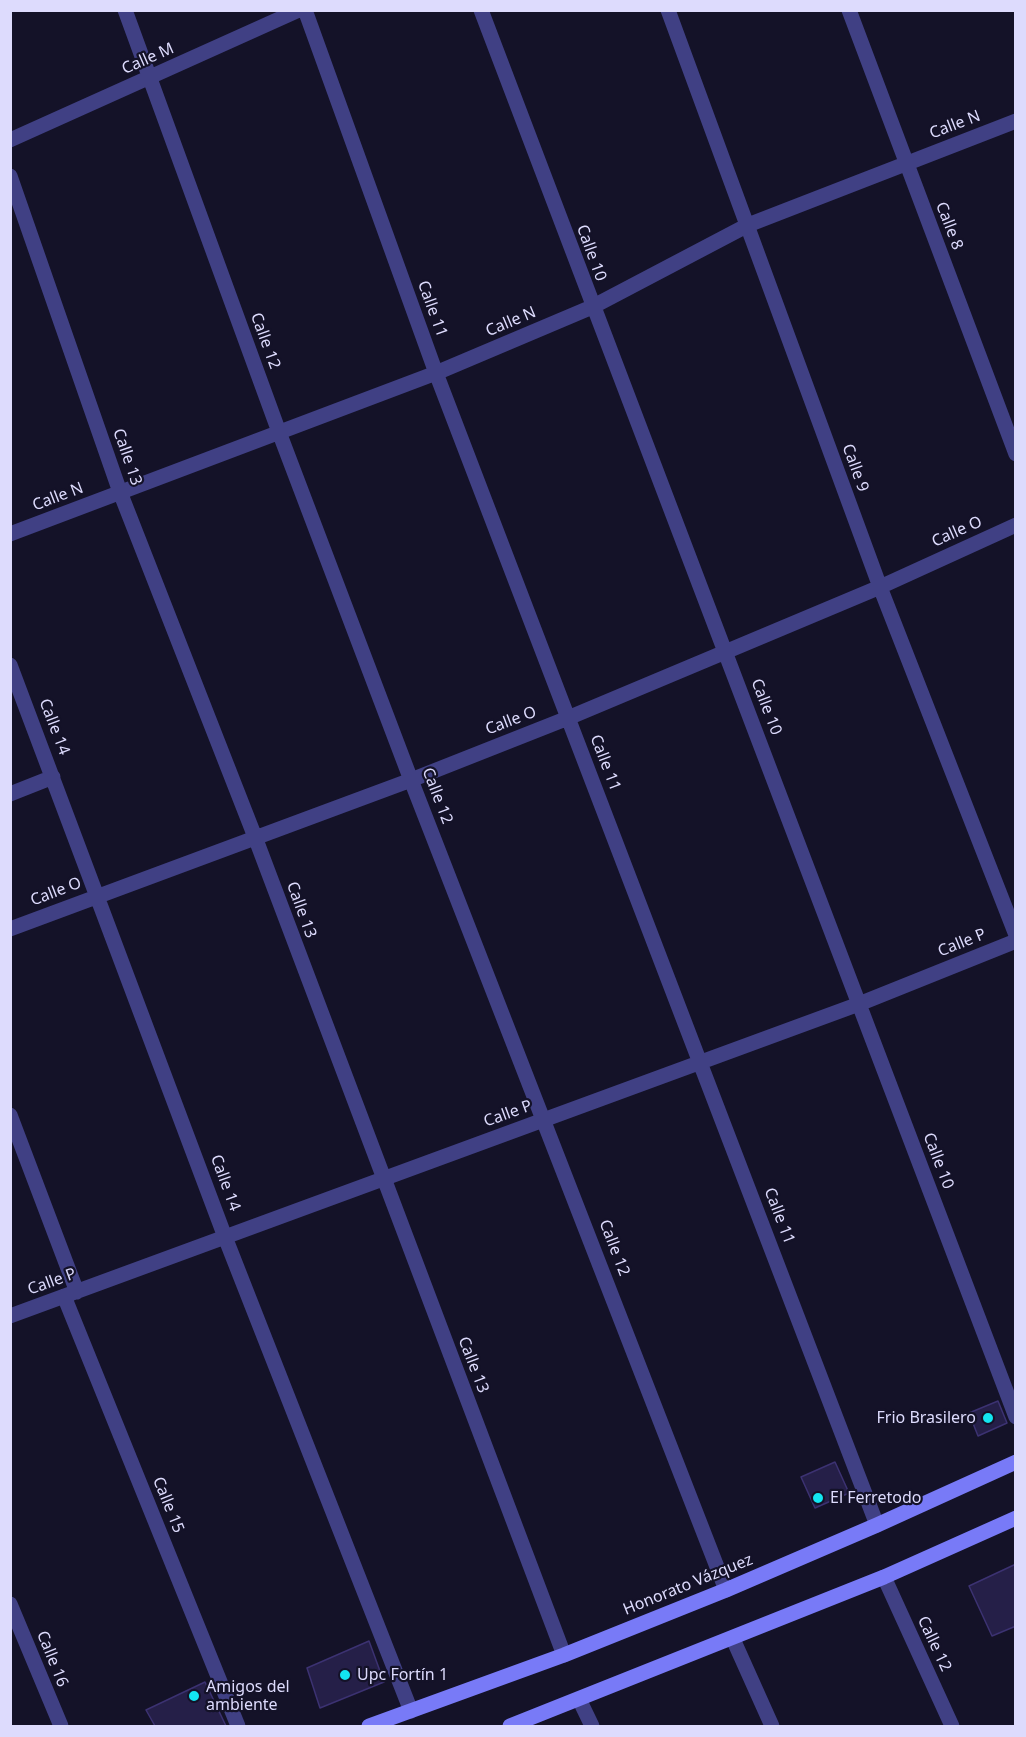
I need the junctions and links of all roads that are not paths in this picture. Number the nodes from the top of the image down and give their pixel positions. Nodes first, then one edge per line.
1 (125, 10) edge
2 (299, 10) edge
3 (305, 10) edge
4 (482, 10) edge
5 (668, 10) edge
6 (849, 10) edge
7 (149, 79) junction
8 (1016, 121) edge
9 (10, 140) edge
10 (907, 164) junction
11 (10, 176) edge
12 (748, 225) junction
13 (592, 307) junction
14 (436, 373) junction
15 (279, 432) junction
16 (1016, 454) edge
17 (120, 492) junction
18 (1016, 525) edge
19 (10, 534) edge
20 (880, 586) junction
21 (726, 651) junction
22 (10, 665) edge
23 (568, 718) junction
24 (53, 777) junction
25 (411, 780) junction
26 (10, 794) edge
27 (255, 837) junction
28 (99, 894) junction
29 (10, 929) edge
30 (1016, 935) edge
31 (1016, 941) edge
32 (859, 1004) junction
33 (701, 1062) junction
34 (10, 1115) edge
35 (544, 1119) junction
36 (383, 1179) junction
37 (225, 1237) junction
38 (70, 1294) junction
39 (10, 1316) edge
40 (1016, 1417) edge
41 (1016, 1462) edge
42 (1016, 1518) edge
43 (877, 1526) junction
44 (884, 1577) junction
45 (726, 1590) junction
46 (10, 1604) edge
47 (733, 1639) junction
48 (564, 1654) junction
49 (579, 1700) junction
50 (411, 1711) junction
51 (61, 1726) edge
52 (238, 1726) edge
53 (369, 1726) edge
54 (510, 1726) edge
55 (592, 1726) edge
56 (772, 1726) edge
57 (952, 1726) edge

1 - 7 street, Calle 12
2 - 7 street, Calle M
3 - 14 street, Calle 11
4 - 13 street, Calle 10
5 - 12 street, Calle 9
6 - 10 street, Calle 8
7 - 9 street, Calle M
7 - 15 street, Calle 12
8 - 10 street, Calle N
10 - 12 street, Calle N
10 - 16 street, Calle 8
11 - 17 street, Calle 13
12 - 13 street, Calle N
12 - 20 street, Calle 9
13 - 14 street, Calle N
13 - 21 street, Calle 10
14 - 15 street, Calle N
14 - 23 street, Calle 11
15 - 17 street, Calle N
15 - 25 street, Calle 12
17 - 19 street, Calle N
17 - 27 street, Calle 13
18 - 20 street, Calle O
20 - 21 street, Calle O
20 - 30 street, Calle 9
21 - 23 street, Calle O
21 - 32 street, Calle 10
22 - 24 street, Calle 14
23 - 25 street, Calle O
23 - 33 street, Calle 11
24 - 26 street
24 - 28 street, Calle 14
25 - 27 street, Calle O
25 - 35 street, Calle 12
27 - 28 street, Calle O
27 - 36 street, Calle 13
28 - 29 street, Calle O
28 - 37 street, Calle 14
31 - 32 street, Calle P
32 - 33 street, Calle P
32 - 40 street, Calle 10
33 - 35 street, Calle P
33 - 43 street, Calle 11
34 - 38 street, Calle 15
35 - 36 street, Calle P
35 - 45 street, Calle 12
36 - 37 street, Calle P
36 - 48 street, Calle 13
37 - 38 street, Calle P
37 - 50 street, Calle 14
38 - 39 street, Calle P
38 - 52 street, Calle 15
41 - 43 street, Honorato Vázquez
42 - 44 street
43 - 45 street, Honorato Vázquez
44 - 47 street
44 - 57 street, Calle 12
45 - 48 street, Honorato Vázquez
46 - 51 street, Calle 16
47 - 49 street
47 - 56 street
48 - 50 street, Honorato Vázquez
49 - 54 street
49 - 55 street
50 - 53 street, Honorato Vázquez

